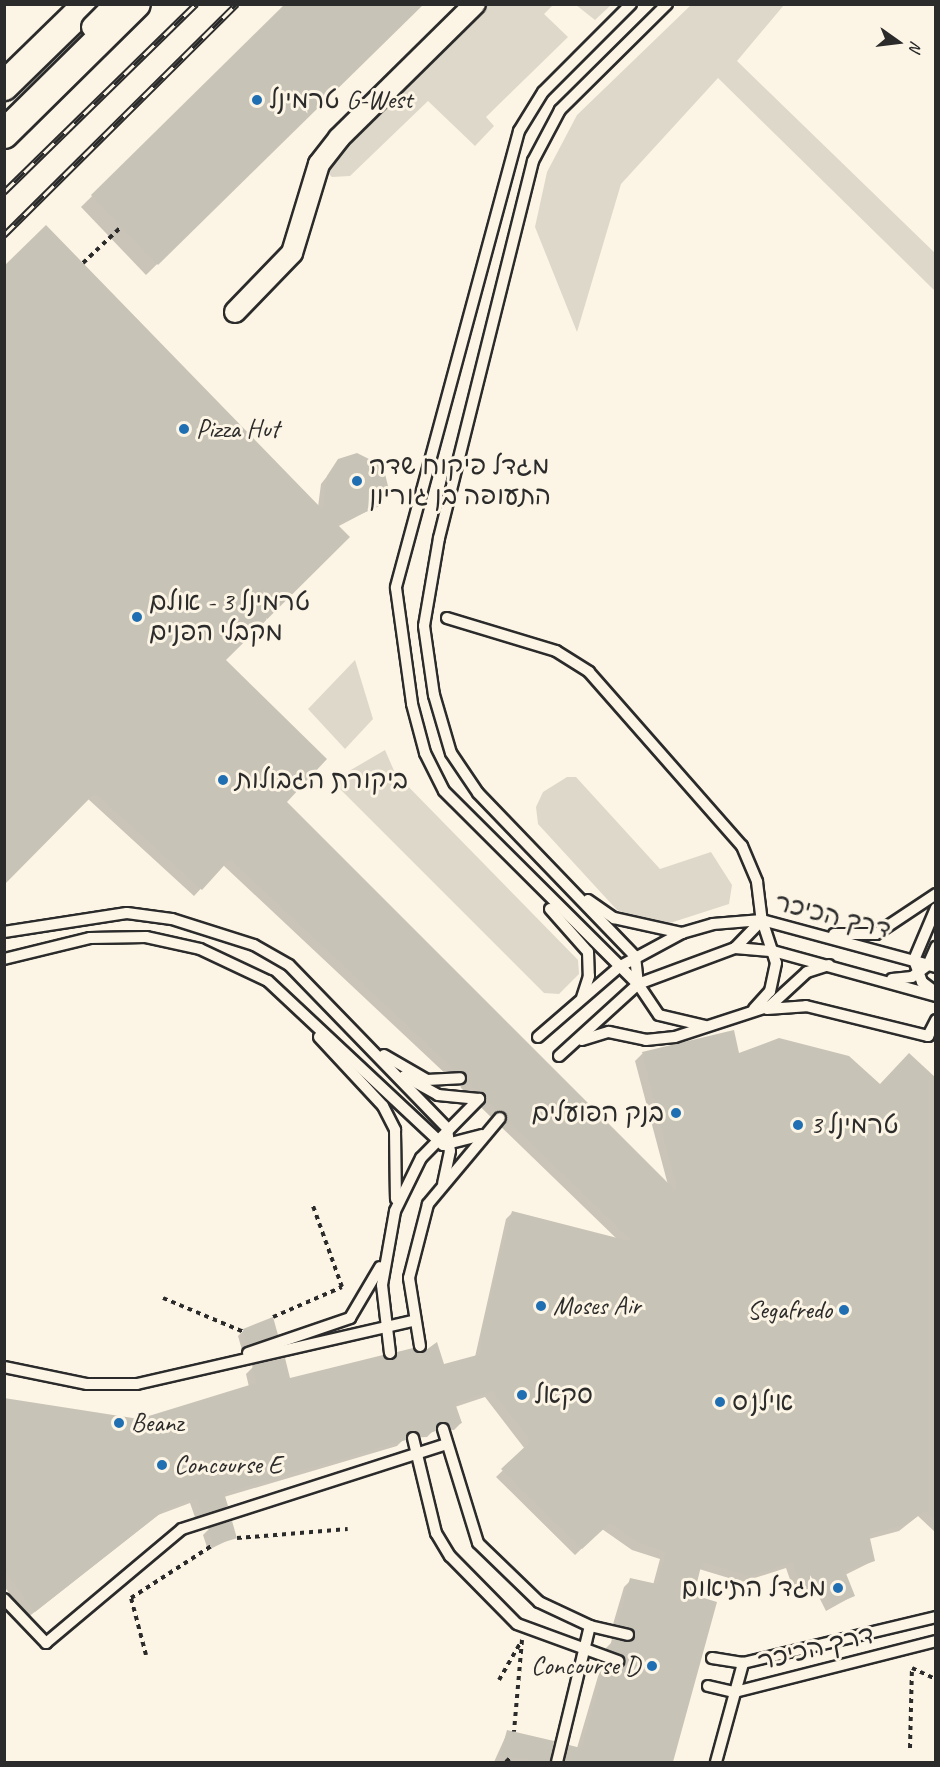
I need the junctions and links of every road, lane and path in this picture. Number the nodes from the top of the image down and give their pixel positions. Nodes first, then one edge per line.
1 (115, 4) edge
2 (136, 4) edge
3 (146, 4) edge
4 (475, 4) edge
5 (631, 4) edge
6 (667, 4) edge
7 (77, 7) edge
8 (4, 60) edge
9 (4, 86) edge
10 (4, 114) edge
11 (4, 134) edge
12 (4, 145) edge
13 (121, 227) dead end
14 (83, 263) dead end
15 (235, 312) dead end
16 (447, 618) dead end
17 (491, 841) junction
18 (563, 882) junction
19 (936, 894) edge
20 (936, 908) edge
21 (762, 920) junction
22 (4, 932) edge
23 (682, 933) junction
24 (828, 934) junction
25 (936, 947) edge
26 (735, 948) junction
27 (774, 951) junction
28 (635, 956) junction
29 (4, 959) edge
30 (914, 960) junction
31 (830, 965) junction
32 (619, 966) junction
33 (932, 966) edge
34 (916, 973) junction
35 (868, 976) junction
36 (268, 981) junction
37 (638, 984) junction
38 (936, 994) edge
39 (582, 998) junction
40 (754, 1009) junction
41 (936, 1020) edge
42 (705, 1026) junction
43 (538, 1037) dead end
44 (365, 1042) junction
45 (576, 1042) junction
46 (559, 1056) dead end
47 (460, 1078) dead end
48 (500, 1118) dead end
49 (447, 1128) junction
50 (482, 1135) junction
51 (437, 1139) junction
52 (450, 1145) junction
53 (443, 1183) junction
54 (313, 1206) dead end
55 (395, 1211) junction
56 (388, 1248) junction
57 (163, 1298) dead end
58 (273, 1317) dead end
59 (413, 1321) junction
60 (385, 1331) junction
61 (244, 1332) dead end
62 (420, 1346) dead end
63 (390, 1353) dead end
64 (4, 1366) edge
65 (203, 1367) junction
66 (442, 1429) dead end
67 (413, 1438) dead end
68 (447, 1443) junction
69 (416, 1450) junction
70 (348, 1529) dead end
71 (237, 1538) dead end
72 (213, 1545) dead end
73 (4, 1599) edge
74 (936, 1617) edge
75 (590, 1626) junction
76 (628, 1635) dead end
77 (936, 1641) edge
78 (582, 1652) junction
79 (146, 1655) dead end
80 (712, 1658) dead end
81 (618, 1661) dead end
82 (743, 1663) junction
83 (936, 1679) edge
84 (498, 1680) dead end
85 (708, 1686) dead end
86 (735, 1692) junction
87 (514, 1732) dead end
88 (910, 1748) dead end
89 (510, 1758) dead end
90 (506, 1762) edge
91 (557, 1762) edge
92 (716, 1762) edge

1 - 10 street, bridge
2 - 11 street, bridge
3 - 12 street
4 - 15 street
5 - 17 lane
6 - 18 lane
7 - 8 street
7 - 9 street
13 - 14 path
16 - 21 lane
17 - 32 lane
17 - 39 lane
18 - 23 lane
18 - 28 lane
19 - 24 lane
20 - 30 lane
21 - 23 lane, דרך הכיכר
21 - 24 lane, דרך הכיכר
21 - 26 lane
21 - 27 lane
22 - 44 lane
23 - 28 lane, דרך הכיכר
24 - 30 lane, דרך הכיכר
25 - 33 lane
26 - 27 lane, דרך הכיכר
26 - 37 lane, דרך הכיכר
27 - 31 lane, דרך הכיכר
27 - 40 lane
28 - 32 lane, דרך הכיכר
28 - 37 lane
29 - 36 lane
30 - 33 lane, דרך הכיכר
30 - 34 lane
31 - 35 lane, דרך הכיכר
31 - 40 lane
32 - 37 lane
32 - 39 lane, דרך הכיכר
33 - 34 lane
34 - 35 lane
34 - 38 lane
35 - 38 lane, דרך הכיכר
36 - 51 lane
36 - 55 lane
37 - 42 lane
37 - 45 lane, דרך הכיכר
39 - 43 lane, דרך הכיכר
40 - 41 lane
40 - 42 lane
42 - 45 lane
44 - 47 lane
44 - 49 lane
44 - 49 lane
45 - 46 lane, דרך הכיכר
48 - 50 lane
49 - 51 lane
49 - 52 lane
50 - 52 lane
50 - 53 lane
51 - 52 lane
51 - 55 lane
52 - 53 lane
53 - 59 lane
54 - 58 path
55 - 56 lane
56 - 60 lane
56 - 65 lane
57 - 61 path
59 - 60 lane
59 - 62 lane
60 - 63 lane
60 - 65 lane
64 - 65 lane
66 - 68 lane
67 - 69 lane
68 - 69 lane
68 - 75 lane
69 - 73 lane
69 - 78 lane
70 - 71 path
72 - 79 path
74 - 82 lane, דרך הכיכר
75 - 76 lane
75 - 78 lane
77 - 86 lane, דרך הכיכר
78 - 81 lane
78 - 91 lane
80 - 82 lane, דרך הכיכר
82 - 86 lane
83 - 88 path
84 - 87 path
85 - 86 lane, דרך הכיכר
86 - 92 lane
89 - 90 path

